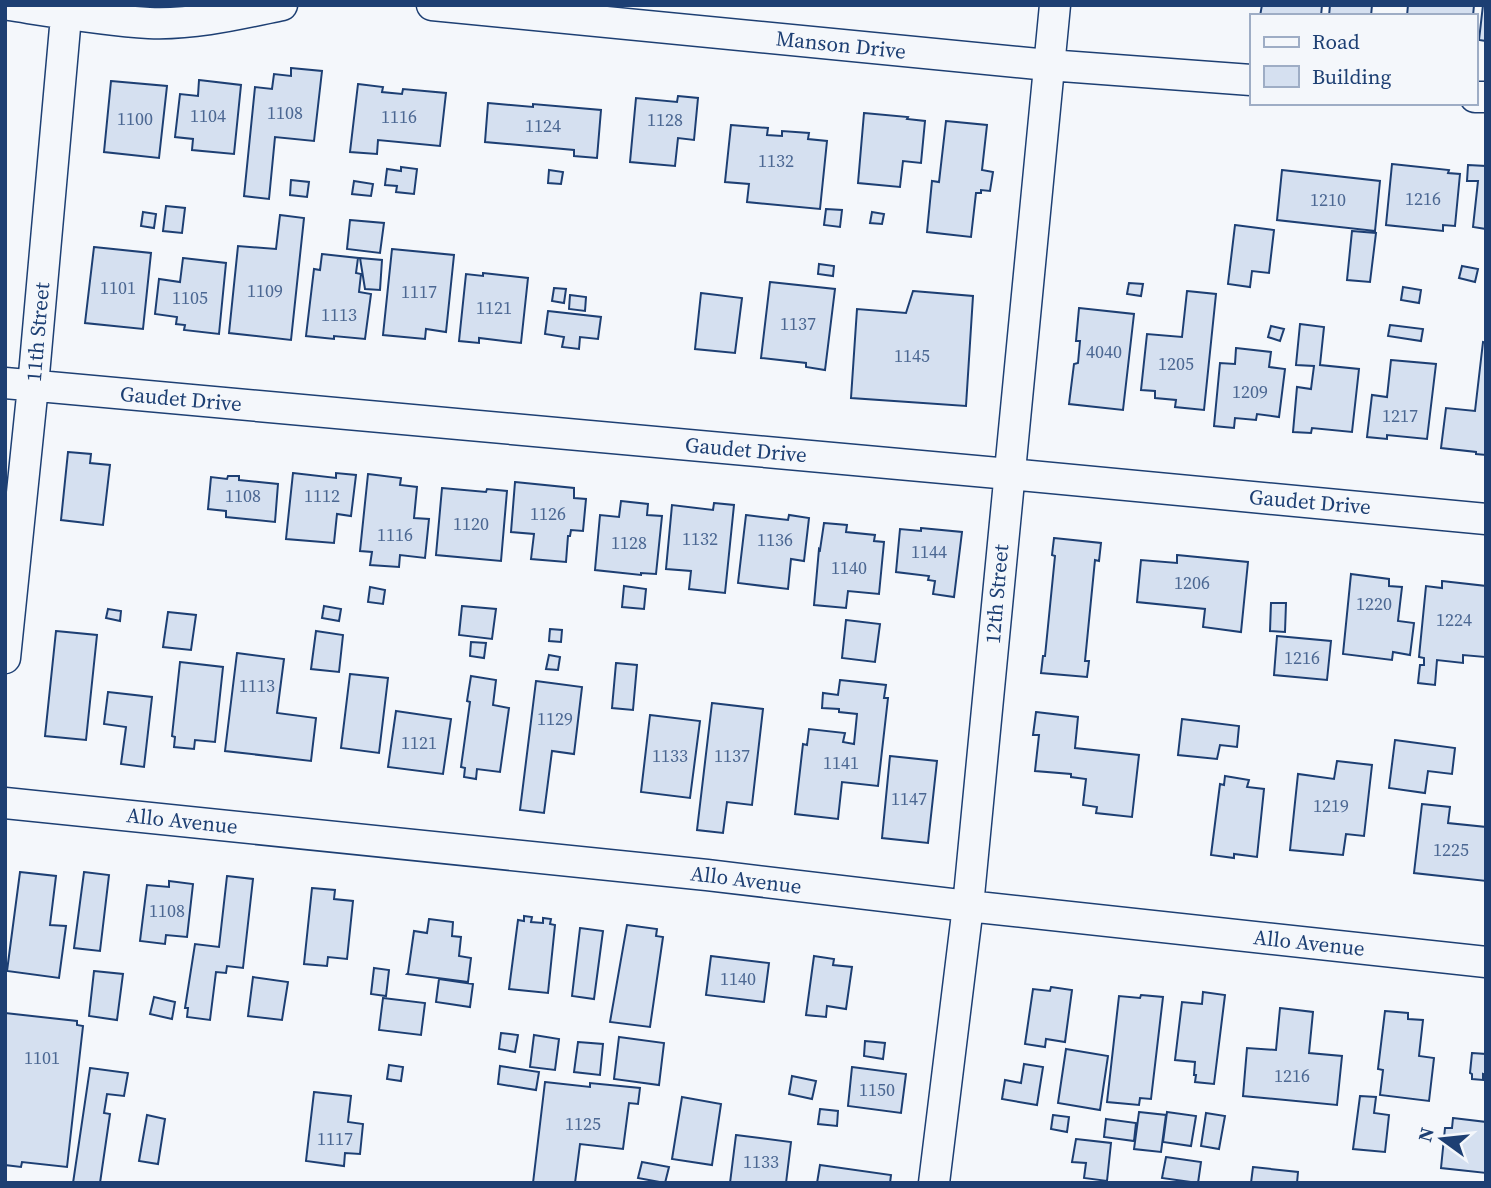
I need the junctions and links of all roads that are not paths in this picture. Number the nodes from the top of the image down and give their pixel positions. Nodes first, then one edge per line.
1 (9, 5) edge
2 (282, 5) edge
3 (432, 5) edge
4 (1055, 5) edge
5 (67, 10) edge
6 (1048, 65) junction
7 (1250, 80) edge
8 (19, 385) edge
9 (1009, 474) junction
10 (1486, 519) edge
11 (5, 657) edge
12 (5, 803) edge
13 (968, 906) junction
14 (1486, 962) edge
15 (934, 1183) edge

1 - 5 street
2 - 5 street
3 - 6 street, Manson Drive
4 - 6 street, 12th Street
5 - 8 street, 11th Street
6 - 7 street, Manson Drive
6 - 9 street, 12th Street
8 - 9 street, Gaudet Drive
8 - 11 street, 11th Street
9 - 10 street, Gaudet Drive
9 - 13 street, 12th Street
12 - 13 street, Allo Avenue
13 - 14 street, Allo Avenue
13 - 15 street, 12th Street

